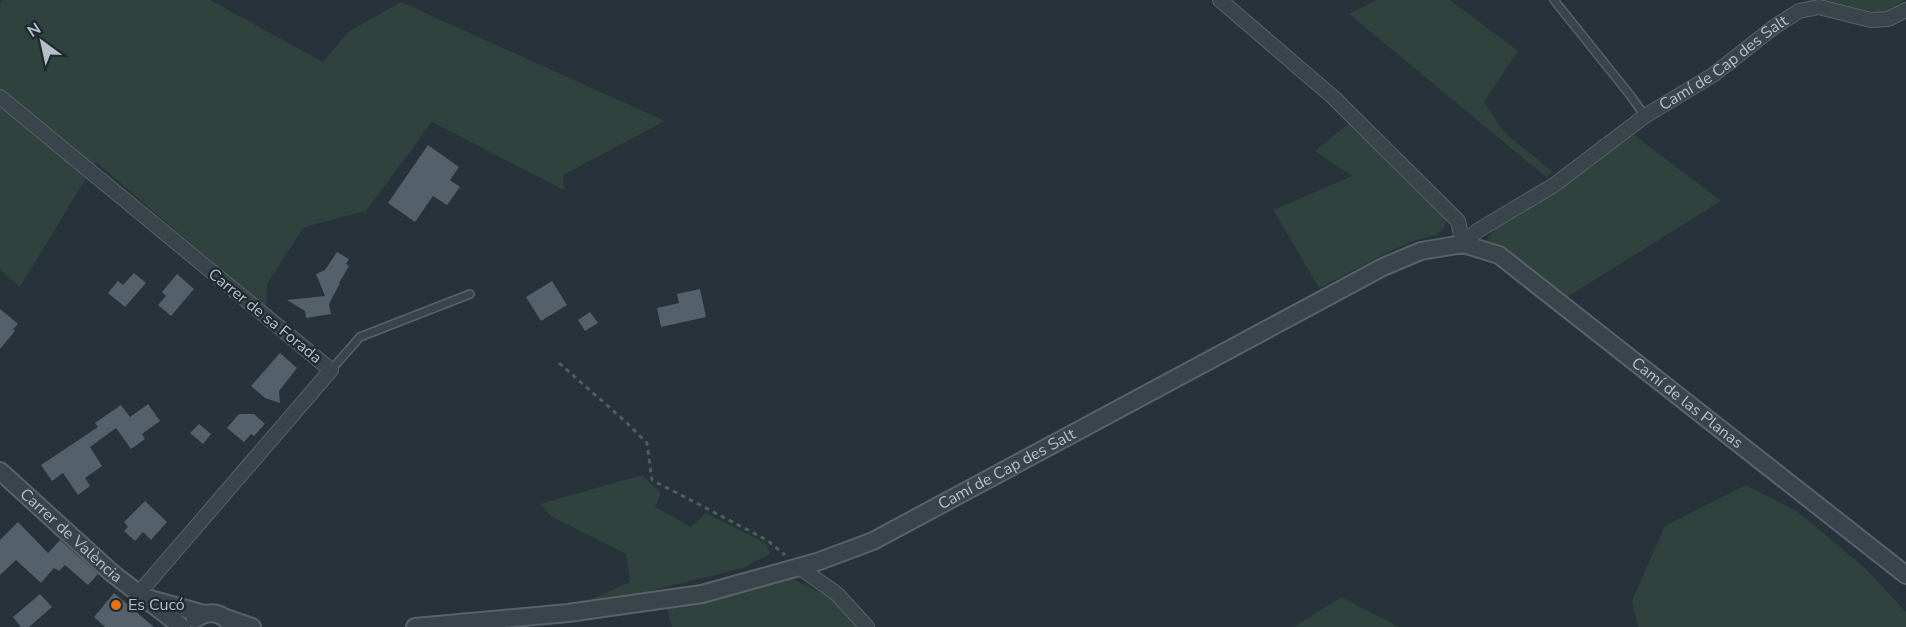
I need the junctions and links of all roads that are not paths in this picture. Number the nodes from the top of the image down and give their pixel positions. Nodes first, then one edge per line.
1 (1220, 0) edge
2 (1554, 0) edge
3 (1906, 10) edge
4 (0, 97) edge
5 (1645, 116) junction
6 (1463, 244) junction
7 (470, 294) dead end
8 (331, 370) junction
9 (0, 471) edge
10 (799, 567) junction
11 (1906, 575) edge
12 (141, 595) junction
13 (204, 614) junction
14 (229, 622) edge
15 (182, 627) edge
16 (190, 627) edge
17 (252, 627) edge
18 (415, 627) edge
19 (867, 627) edge

1 - 6 street
2 - 5 lane
3 - 5 street, Camí de Cap des Salt
4 - 8 street, Carrer de sa Forada
5 - 6 street, Camí de Cap des Salt
6 - 10 street, Camí de Cap des Salt
6 - 11 street, Camí de las Planas
7 - 8 lane
8 - 12 street, Carrer de sa Forada
9 - 12 street, Carrer de València
10 - 18 street, Camí de Cap des Salt
10 - 19 street
12 - 13 street, Carrer de València
12 - 15 street, Carrer de València
13 - 14 street, Carrer de València
13 - 16 street
14 - 17 street

